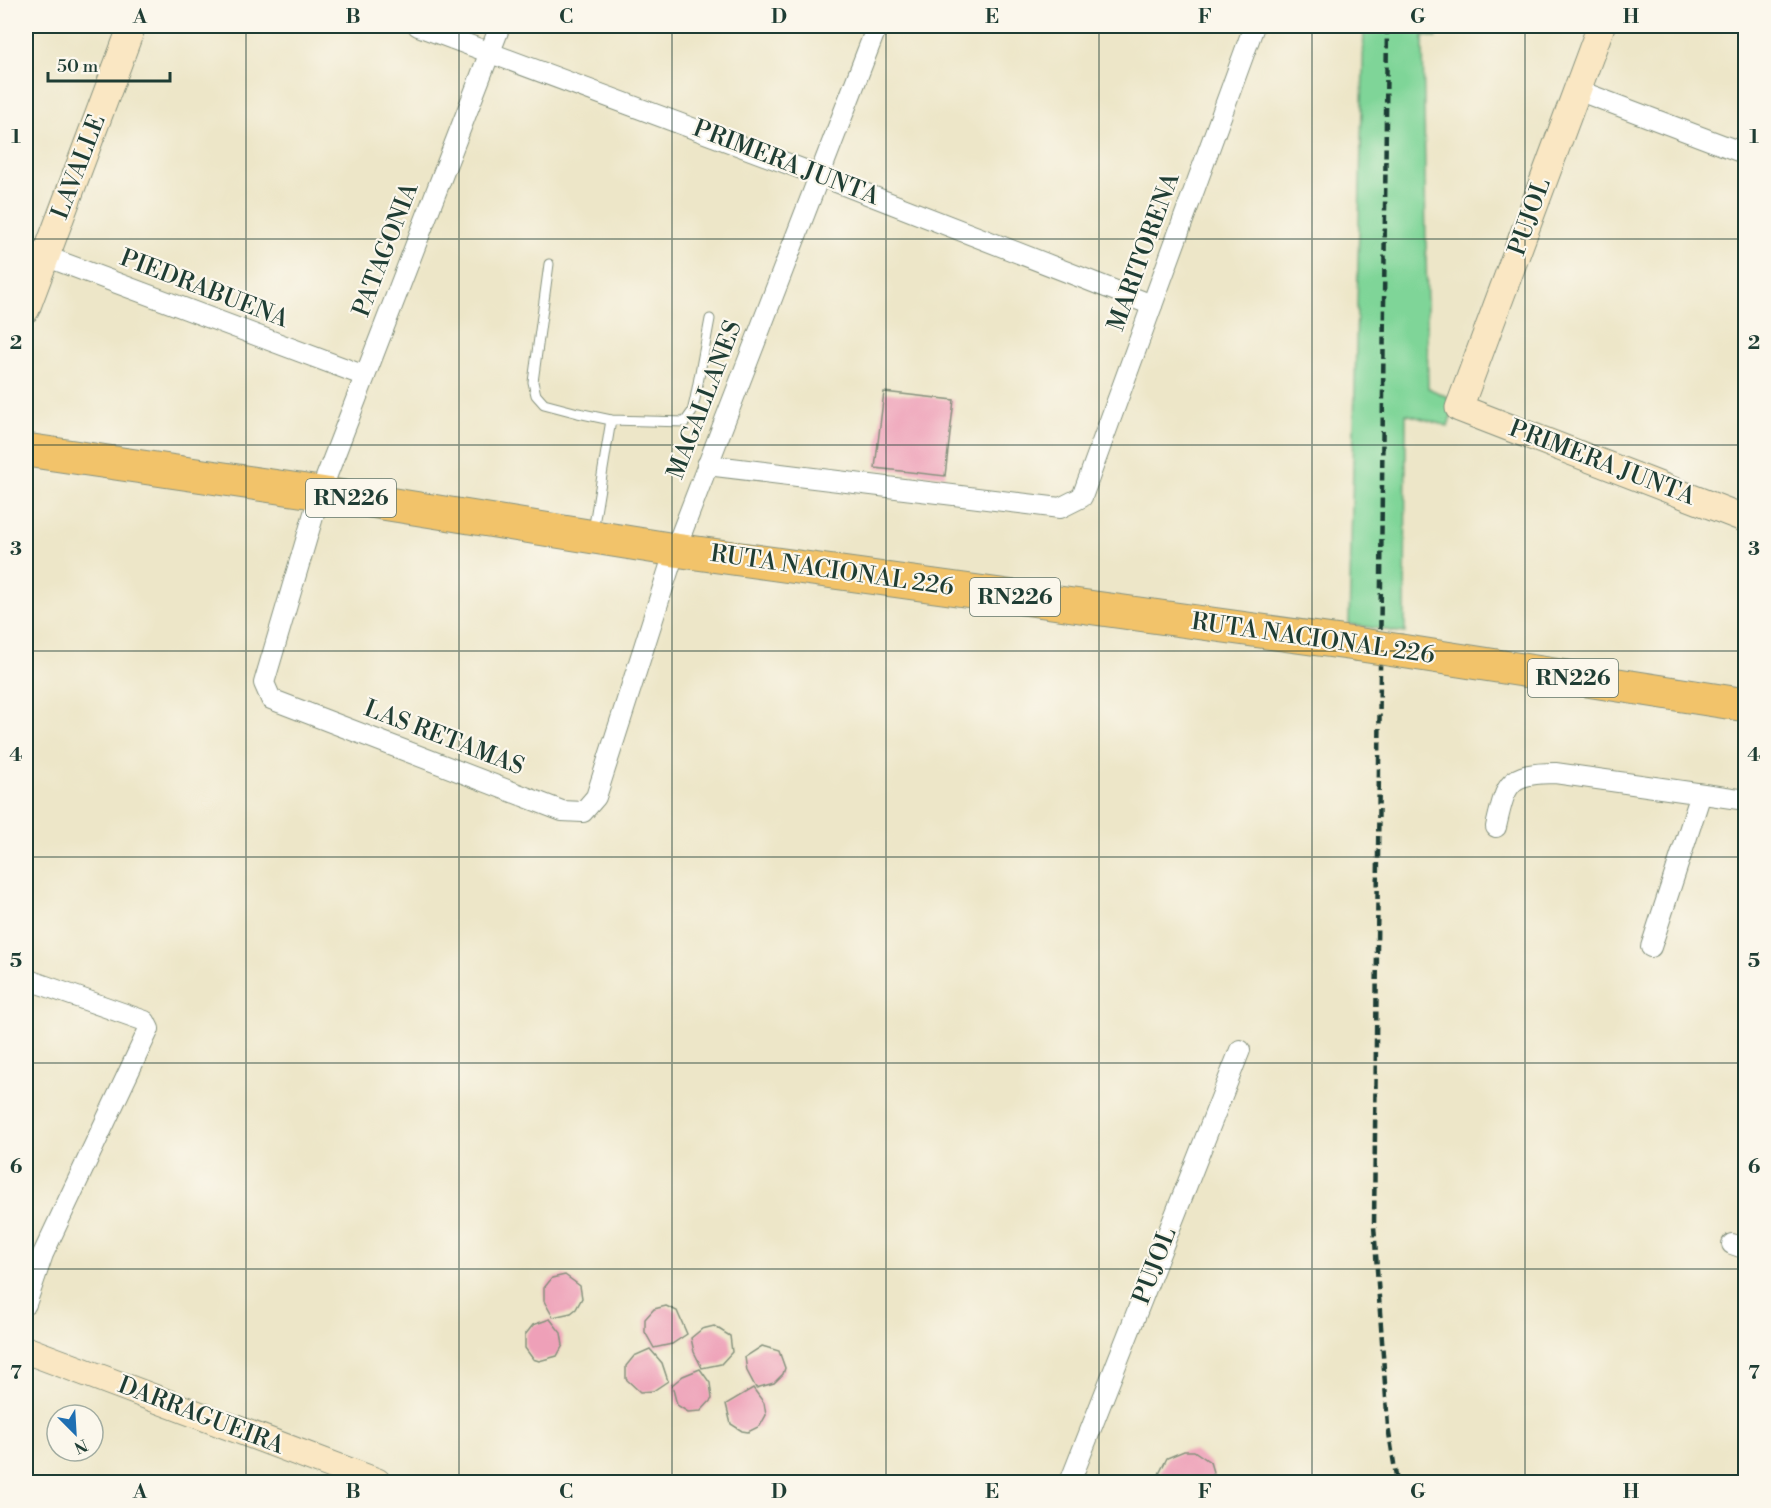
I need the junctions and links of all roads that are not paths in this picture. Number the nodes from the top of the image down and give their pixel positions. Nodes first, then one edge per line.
1 (132, 26) edge
2 (418, 26) edge
3 (500, 26) edge
4 (877, 26) edge
5 (1254, 26) edge
6 (1601, 26) edge
7 (489, 52) junction
8 (1577, 90) junction
9 (1746, 154) edge
10 (818, 175) junction
11 (36, 253) edge
12 (549, 264) dead end
13 (1152, 305) junction
14 (26, 309) edge
15 (710, 319) dead end
16 (365, 376) junction
17 (1459, 408) joint
18 (611, 420) junction
19 (26, 450) edge
20 (707, 465) junction
21 (320, 493) junction
22 (1746, 519) edge
23 (592, 536) junction
24 (675, 550) junction
25 (271, 699) joint
26 (1746, 705) edge
27 (1701, 794) junction
28 (597, 797) joint
29 (1746, 800) edge
30 (1496, 827) dead end
31 (1651, 947) dead end
32 (26, 979) edge
33 (1240, 1050) dead end
34 (26, 1304) edge
35 (26, 1350) edge
36 (377, 1482) edge
37 (1070, 1482) edge

1 - 11 main road, LAVALLE
2 - 7 street, PRIMERA JUNTA
3 - 7 street, PATAGONIA
4 - 10 street, MAGALLANES
5 - 13 street, MARITORENA
6 - 8 main road, PUJOL
7 - 10 street, PRIMERA JUNTA
7 - 16 street, PATAGONIA
8 - 9 street
8 - 17 main road, PUJOL
10 - 13 street, PRIMERA JUNTA
10 - 20 street, MAGALLANES
11 - 14 main road, LAVALLE
11 - 16 street, PIEDRABUENA
12 - 18 lane
13 - 20 street, MARITORENA
15 - 18 lane
16 - 21 street, PATAGONIA
17 - 22 main road, PRIMERA JUNTA
18 - 23 lane
19 - 21 highway, RUTA NACIONAL 226 / RN226
20 - 24 street, MAGALLANES
21 - 23 highway, RUTA NACIONAL 226 / RN226
21 - 25 street, PATAGONIA
23 - 24 highway, RUTA NACIONAL 226 / RN226
24 - 26 highway, RUTA NACIONAL 226 / RN226, bridge
24 - 28 street, MAGALLANES
25 - 28 street, LAS RETAMAS
27 - 29 street
27 - 30 street
27 - 31 street
32 - 34 street
33 - 37 street, PUJOL
35 - 36 main road, DARRAGUEIRA

